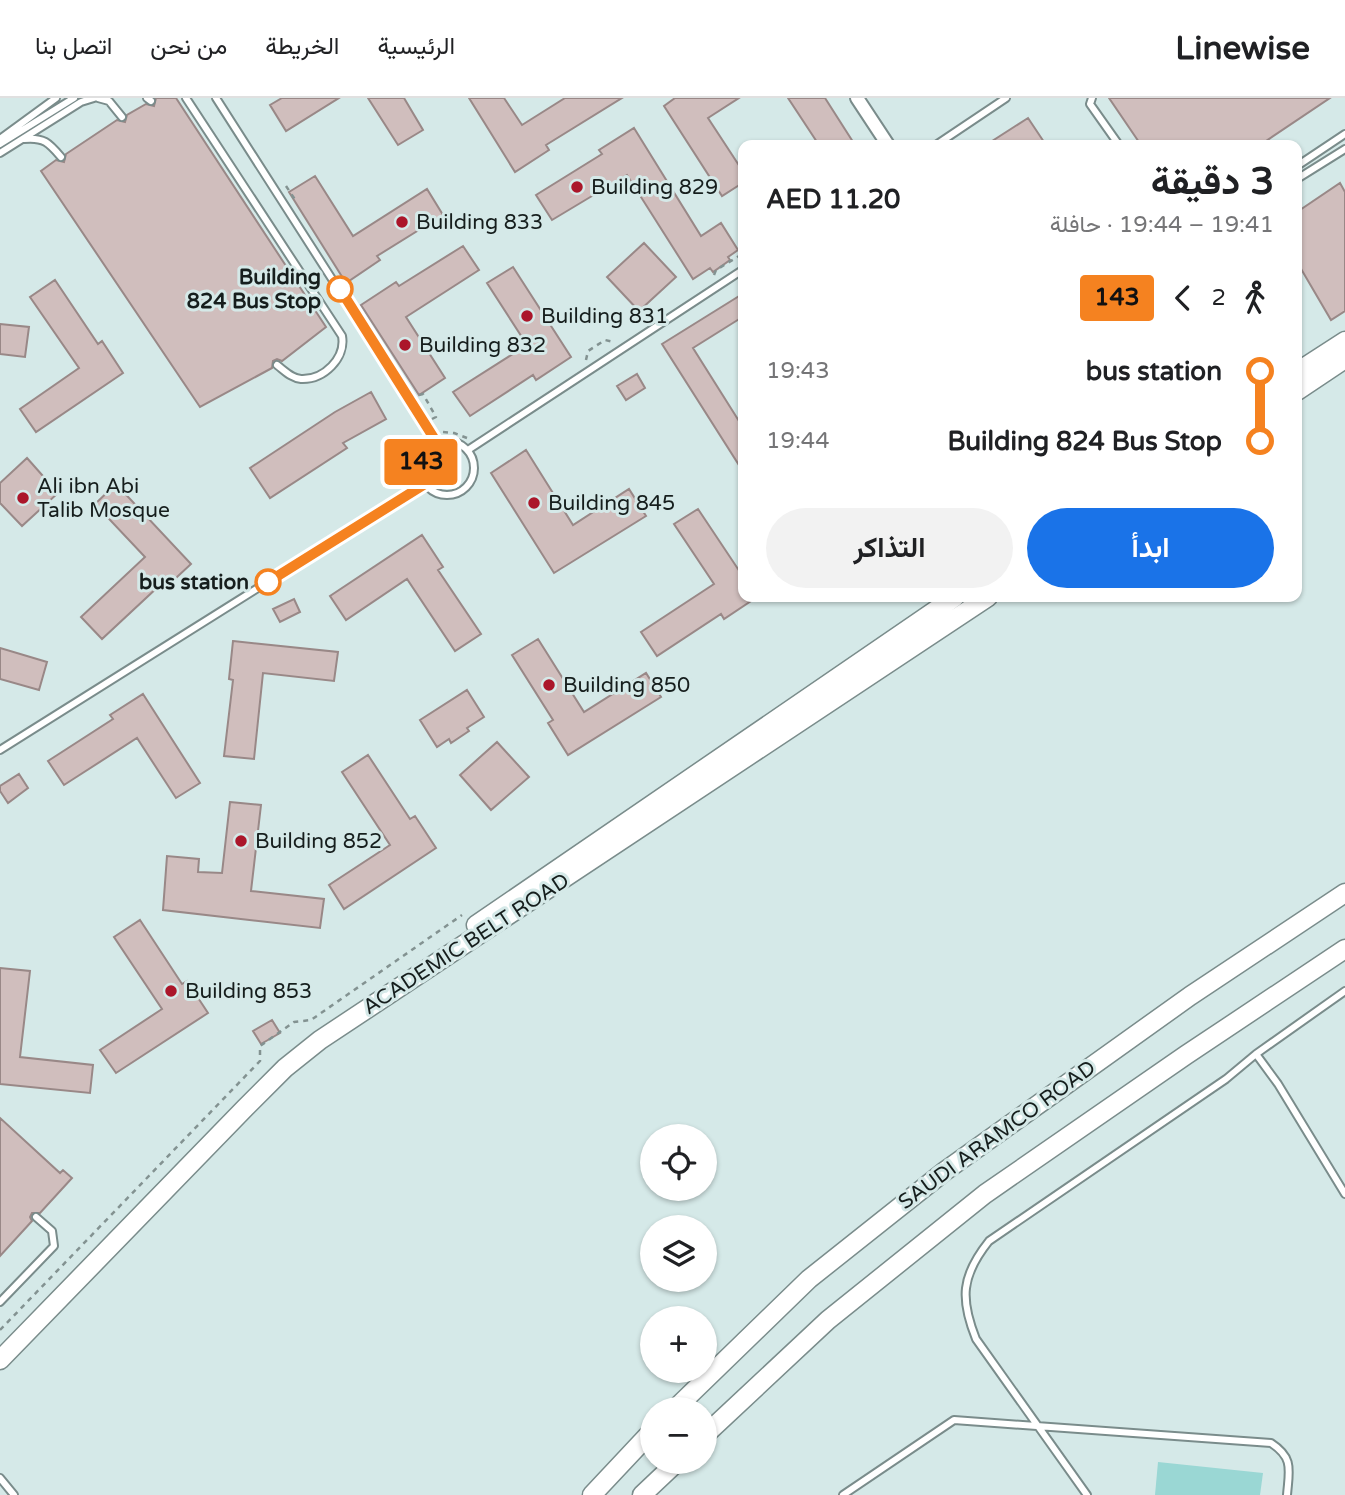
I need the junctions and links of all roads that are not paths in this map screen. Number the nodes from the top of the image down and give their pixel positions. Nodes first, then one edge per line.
1 (56, 98) edge
2 (74, 98) edge
3 (96, 98) edge
4 (186, 98) edge
5 (216, 98) edge
6 (857, 98) edge
7 (1006, 98) edge
8 (1092, 98) edge
9 (122, 117) dead end
10 (1345, 134) edge
11 (22, 139) junction
12 (885, 140) edge
13 (943, 140) edge
14 (1115, 140) edge
15 (0, 141) edge
16 (1345, 149) edge
17 (0, 153) edge
18 (61, 158) dead end
19 (1302, 163) edge
20 (1302, 176) edge
21 (738, 273) edge
22 (1345, 341) edge
23 (1345, 359) edge
24 (278, 365) dead end
25 (1302, 369) edge
26 (1302, 388) edge
27 (437, 443) junction
28 (468, 450) junction
29 (425, 484) junction
30 (948, 602) edge
31 (980, 602) edge
32 (0, 750) edge
33 (1345, 893) edge
34 (1345, 949) edge
35 (1345, 991) edge
36 (1255, 1054) junction
37 (1342, 1185) edge
38 (1345, 1195) edge
39 (36, 1217) dead end
40 (0, 1301) edge
41 (0, 1344) edge
42 (0, 1360) edge
43 (687, 1397) edge
44 (717, 1425) edge
45 (1037, 1425) junction
46 (640, 1444) edge
47 (664, 1474) edge
48 (0, 1478) edge
49 (15, 1495) edge
50 (592, 1495) edge
51 (642, 1495) edge
52 (843, 1495) edge
53 (1087, 1495) edge
54 (1287, 1495) edge

1 - 15 lane
2 - 15 lane
3 - 9 lane
3 - 11 lane
4 - 24 lane
5 - 27 lane
6 - 12 street
7 - 13 lane
8 - 14 lane
10 - 19 lane
11 - 17 lane
11 - 18 lane
16 - 20 lane
21 - 28 lane
22 - 25 street
23 - 26 street
27 - 28 lane
27 - 29 lane
28 - 29 lane
29 - 32 lane
30 - 41 street, ACADEMIC BELT ROAD
31 - 42 street, ACADEMIC BELT ROAD
33 - 43 street, SAUDI ARAMCO ROAD
34 - 44 street, SAUDI ARAMCO ROAD
35 - 36 lane
36 - 37 lane
36 - 45 lane
37 - 38 lane
39 - 40 lane
45 - 52 lane
45 - 53 lane
45 - 54 lane
46 - 50 street
47 - 51 street
48 - 49 lane

